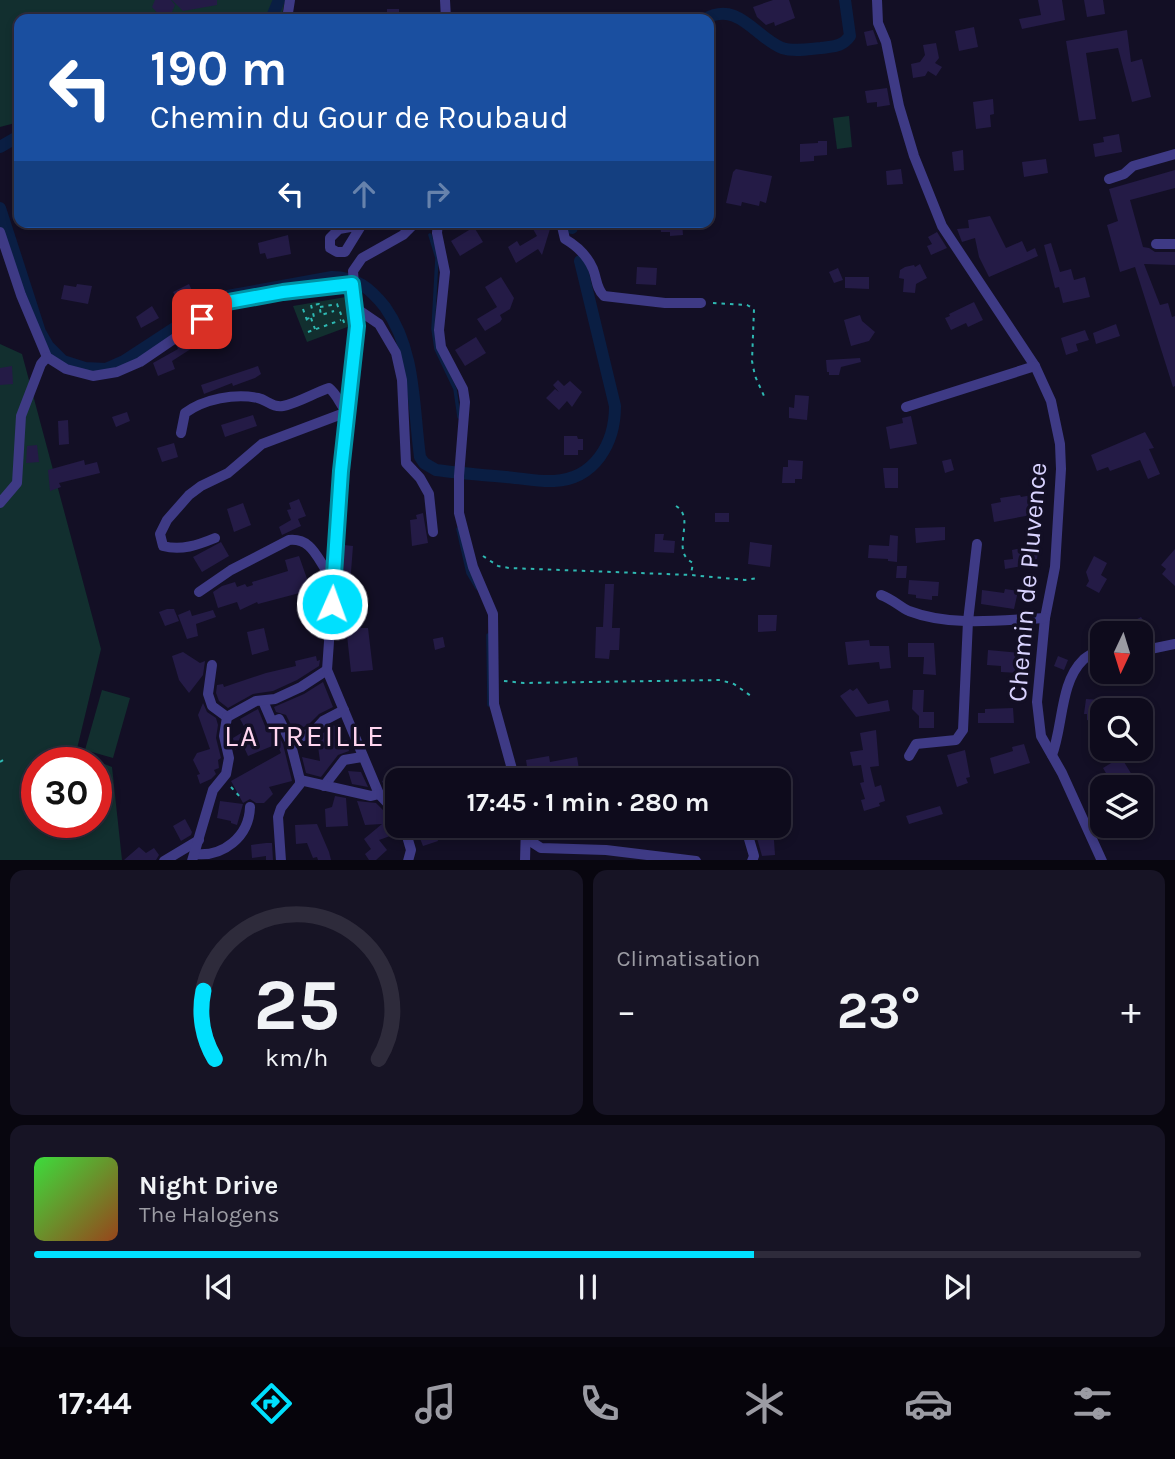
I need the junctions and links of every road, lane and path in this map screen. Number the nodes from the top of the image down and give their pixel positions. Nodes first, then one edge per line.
1 (877, 0) edge
2 (1175, 154) edge
3 (1109, 179) dead end
4 (410, 228) edge
5 (437, 228) edge
6 (562, 228) edge
7 (0, 232) edge
8 (1156, 244) dead end
9 (1175, 244) edge
10 (353, 282) junction
11 (701, 303) joint
12 (319, 307) junction
13 (303, 309) dead end
14 (357, 309) junction
15 (334, 311) dead end
16 (311, 318) junction
17 (306, 319) junction
18 (342, 320) junction
19 (308, 323) dead end
20 (346, 327) dead end
21 (315, 330) junction
22 (308, 332) dead end
23 (47, 358) junction
24 (1035, 366) junction
25 (764, 396) dead end
26 (906, 407) dead end
27 (347, 412) junction
28 (181, 433) dead end
29 (0, 503) edge
30 (676, 506) dead end
31 (433, 532) dead end
32 (215, 538) dead end
33 (977, 544) dead end
34 (482, 555) dead end
35 (334, 571) junction
36 (691, 575) junction
37 (758, 579) dead end
38 (199, 592) dead end
39 (881, 595) dead end
40 (1045, 618) junction
41 (968, 621) junction
42 (1175, 644) edge
43 (1153, 649) edge
44 (1090, 655) edge
45 (212, 665) dead end
46 (327, 670) junction
47 (493, 681) junction
48 (751, 696) dead end
49 (263, 701) junction
50 (344, 710) junction
51 (227, 717) junction
52 (290, 741) junction
53 (1052, 755) junction
54 (362, 757) junction
55 (909, 757) dead end
56 (5, 759) dead end
57 (0, 762) edge
58 (512, 768) edge
59 (223, 778) junction
60 (300, 780) junction
61 (324, 786) junction
62 (379, 794) junction
63 (385, 800) edge
64 (250, 807) joint
65 (408, 838) edge
66 (749, 838) edge
67 (527, 839) joint
68 (199, 840) junction
69 (194, 857) edge
70 (164, 860) edge
71 (281, 860) edge
72 (408, 860) edge
73 (526, 860) edge
74 (696, 860) edge
75 (752, 860) edge
76 (1102, 860) edge

1 - 24 street, Chemin de Pluvence
2 - 3 street
4 - 10 street
5 - 47 street
6 - 11 street
7 - 23 street
8 - 9 street
10 - 14 street
10 - 23 street
11 - 25 path
12 - 15 path
12 - 16 path
12 - 18 path
13 - 17 path
14 - 27 street
14 - 31 street
16 - 17 path
16 - 21 path
17 - 19 path
18 - 20 path
18 - 21 path
21 - 22 path
23 - 29 street
24 - 26 street
24 - 40 street, Chemin de Pluvence
27 - 28 street
27 - 32 street
27 - 35 street
30 - 36 path
33 - 41 street
34 - 36 path
35 - 38 street
35 - 46 street
36 - 37 path
39 - 41 street
40 - 41 street
40 - 53 street, Chemin de Pluvence
41 - 55 street
42 - 43 street
44 - 53 street
45 - 51 street
46 - 49 street
46 - 50 street
47 - 48 path
47 - 58 street
49 - 51 street
49 - 52 street
50 - 52 street
50 - 54 street
51 - 59 street
52 - 60 street
53 - 76 street, Chemin de Pluvence
54 - 61 street
54 - 62 street
56 - 57 path
59 - 64 path
59 - 68 street
60 - 61 street
60 - 71 street
61 - 62 street
62 - 63 street
64 - 69 street
65 - 72 street
66 - 75 street
67 - 73 street
67 - 74 street
68 - 69 street
68 - 70 street

